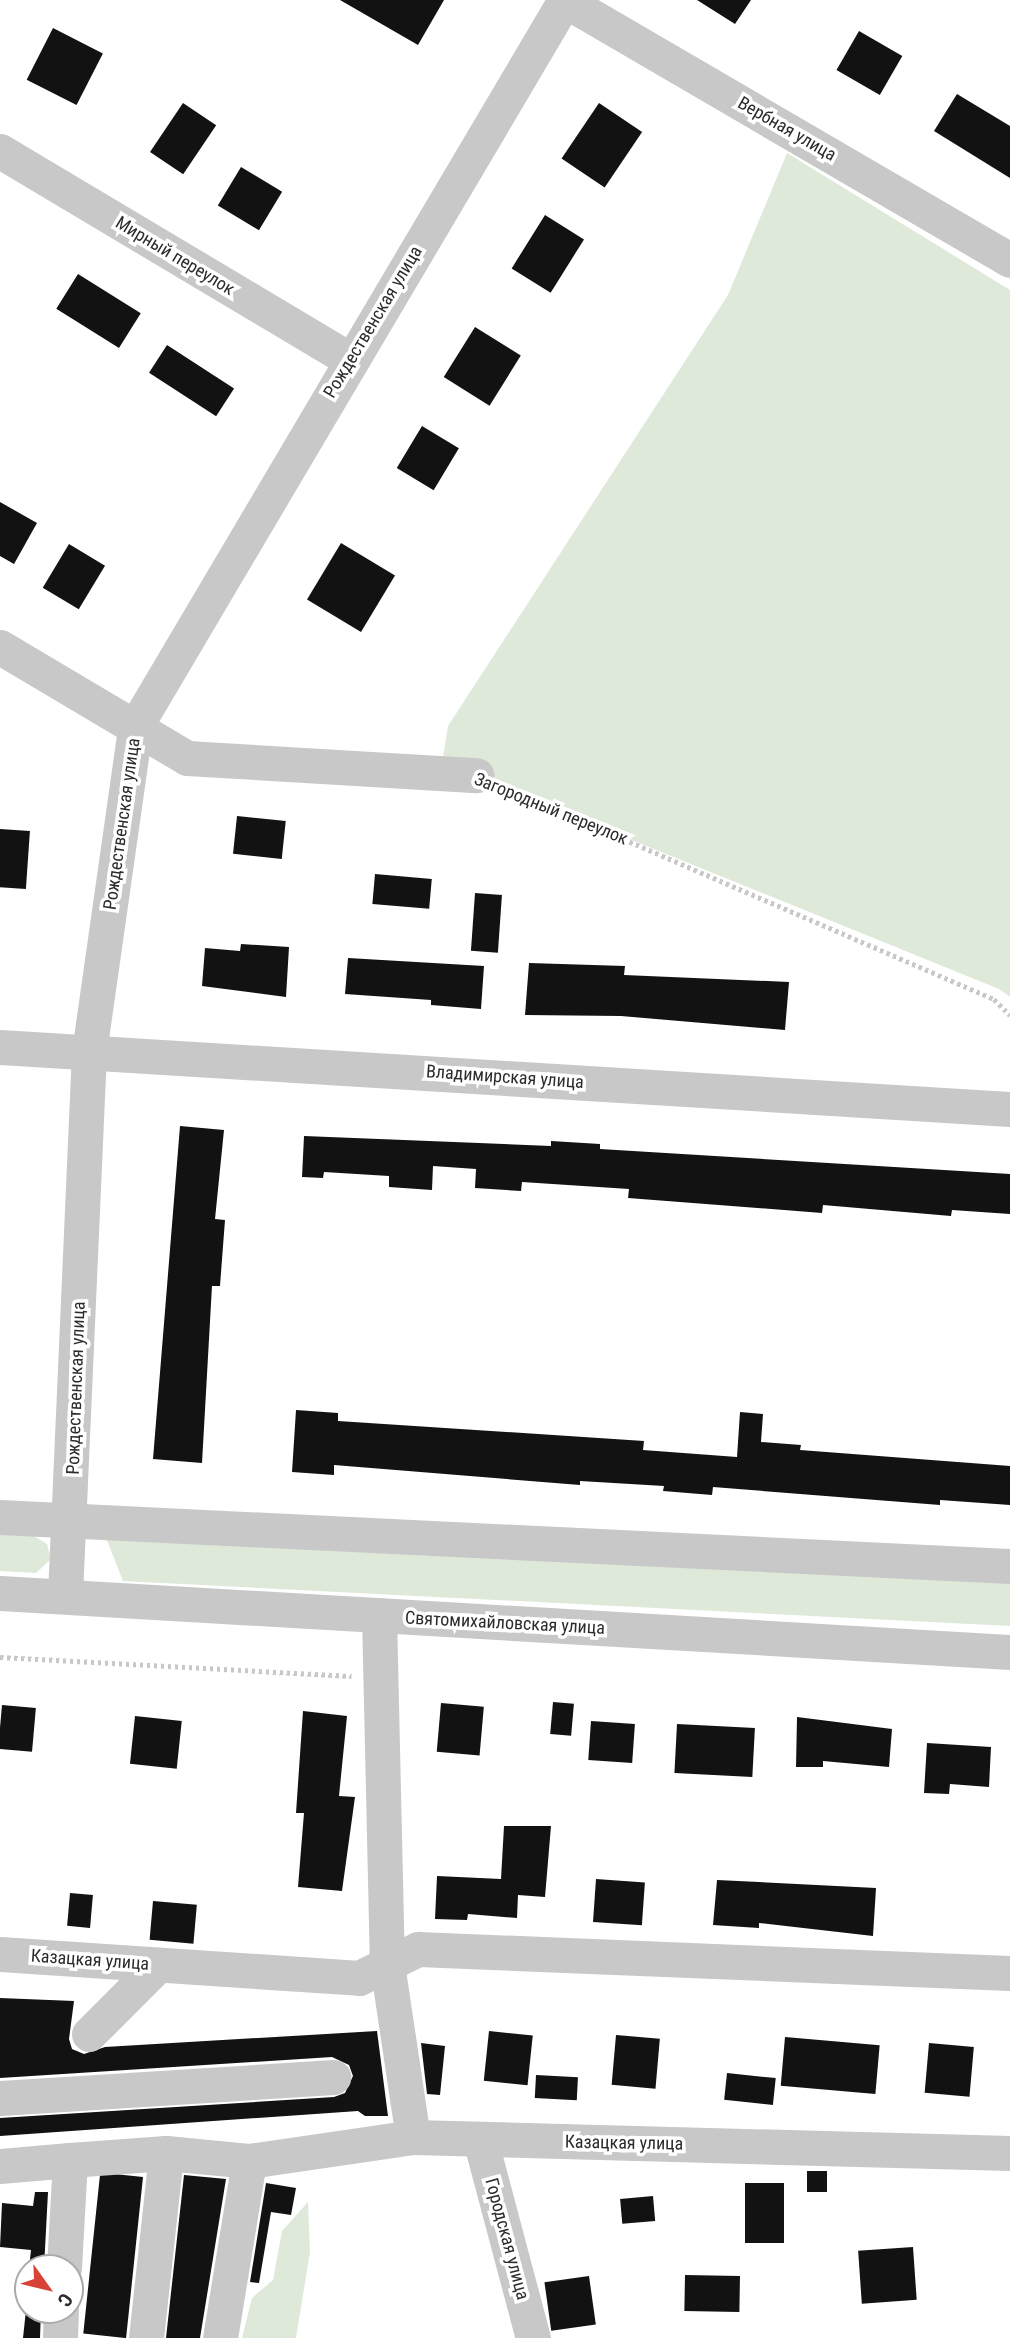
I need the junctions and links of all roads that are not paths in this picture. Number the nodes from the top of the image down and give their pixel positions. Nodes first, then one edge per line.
1 (565, 0) edge
2 (0, 151) edge
3 (1010, 260) edge
4 (351, 360) junction
5 (0, 648) edge
6 (135, 727) junction
7 (477, 775) road end
8 (0, 1047) edge
9 (89, 1052) junction
10 (1010, 1108) edge
11 (0, 1517) edge
12 (71, 1522) junction
13 (1010, 1566) edge
14 (0, 1593) edge
15 (65, 1595) junction
16 (379, 1615) junction
17 (1010, 1652) edge
18 (0, 1954) edge
19 (387, 1964) junction
20 (158, 1965) junction
21 (1010, 1973) edge
22 (89, 2034) dead end
23 (332, 2077) dead end
24 (0, 2098) edge
25 (413, 2137) junction
26 (480, 2139) junction
27 (166, 2153) junction
28 (1010, 2153) edge
29 (70, 2160) junction
30 (249, 2161) junction
31 (0, 2166) edge
32 (65, 2254) edge
33 (146, 2338) edge
34 (220, 2338) edge
35 (533, 2338) edge

1 - 3 street, Вербная улица
1 - 4 street, Рождественская улица
2 - 4 street, Мирный переулок
4 - 6 street, Рождественская улица
5 - 6 street, Загородный переулок
6 - 7 street, Загородный переулок
6 - 9 street, Рождественская улица
8 - 9 street, Владимирская улица
9 - 10 street, Владимирская улица
9 - 12 street, Рождественская улица
11 - 12 street
12 - 13 street
12 - 15 street, Рождественская улица
14 - 15 street, Святомихайловская улица
15 - 16 street, Святомихайловская улица
16 - 17 street, Святомихайловская улица
16 - 19 street
18 - 20 street, Казацкая улица
19 - 20 street, Казацкая улица
19 - 21 street, Казацкая улица
19 - 25 street
20 - 22 street
23 - 24 street
25 - 26 street, Казацкая улица
25 - 30 street, Казацкая улица
26 - 28 street, Казацкая улица
26 - 35 street, Городская улица
27 - 29 street, Казацкая улица
27 - 30 street, Казацкая улица
27 - 33 street
29 - 31 street, Казацкая улица
29 - 32 street
30 - 34 street

